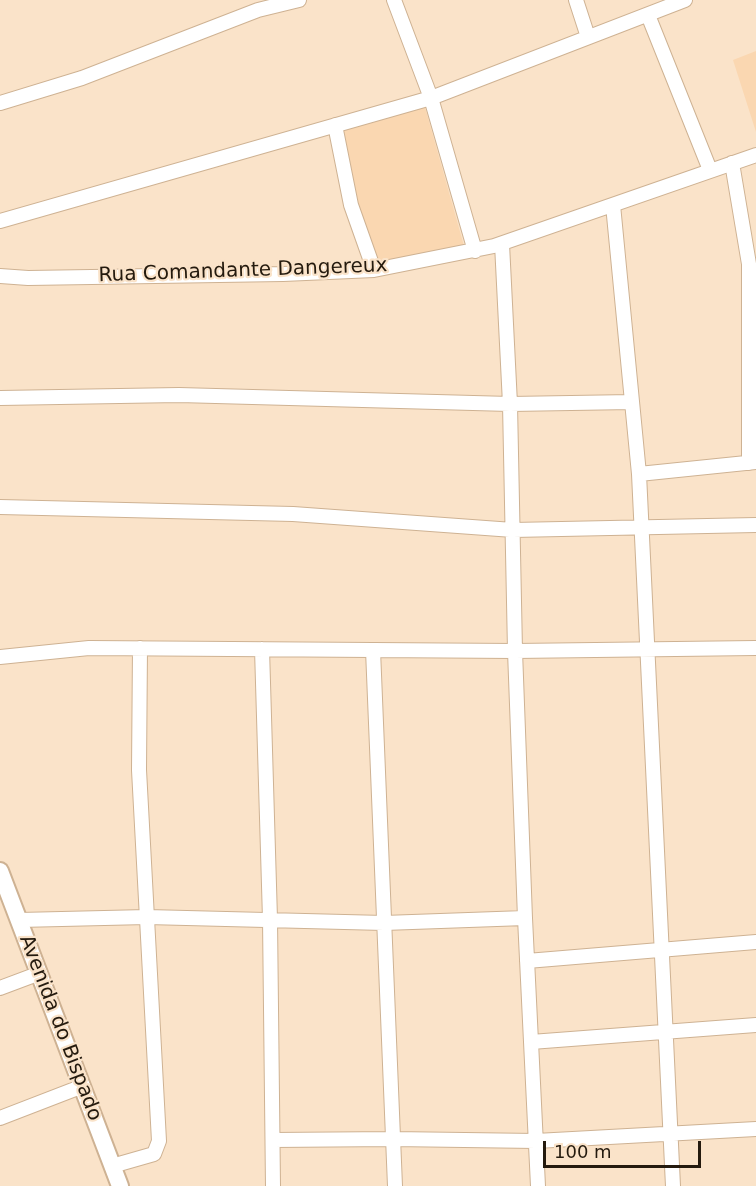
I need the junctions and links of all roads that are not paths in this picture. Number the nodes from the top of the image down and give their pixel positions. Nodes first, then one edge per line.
1 (299, 0) edge
2 (394, 0) edge
3 (576, 0) edge
4 (686, 0) edge
5 (648, 15) junction
6 (588, 37) junction
7 (431, 98) junction
8 (0, 103) edge
9 (335, 125) junction
10 (756, 154) edge
11 (732, 163) junction
12 (710, 170) junction
13 (613, 205) junction
14 (0, 221) edge
15 (502, 244) junction
16 (475, 251) junction
17 (753, 263) edge
18 (374, 270) junction
19 (0, 276) edge
20 (0, 398) edge
21 (632, 402) junction
22 (510, 404) junction
23 (753, 462) edge
24 (639, 474) junction
25 (0, 507) edge
26 (756, 525) edge
27 (640, 528) junction
28 (513, 530) junction
29 (140, 648) junction
30 (756, 648) edge
31 (262, 649) junction
32 (373, 650) junction
33 (515, 651) junction
34 (647, 651) junction
35 (0, 657) edge
36 (0, 871) edge
37 (147, 917) junction
38 (525, 918) junction
39 (270, 919) junction
40 (19, 920) junction
41 (384, 923) junction
42 (756, 942) edge
43 (661, 949) junction
44 (527, 961) junction
45 (40, 973) junction
46 (0, 988) edge
47 (756, 1025) edge
48 (666, 1032) junction
49 (531, 1042) junction
50 (83, 1086) junction
51 (0, 1118) edge
52 (756, 1129) edge
53 (670, 1134) junction
54 (393, 1139) junction
55 (273, 1140) junction
56 (536, 1141) junction
57 (112, 1166) junction
58 (120, 1186) edge
59 (273, 1186) edge
60 (394, 1186) edge
61 (538, 1186) edge
62 (673, 1186) edge

1 - 8 street
2 - 7 street
3 - 6 street
4 - 5 street
5 - 6 street
5 - 12 street
6 - 7 street
7 - 9 street
7 - 16 street
9 - 14 street
9 - 18 street
10 - 11 street, Rua Comandante Dangereux
11 - 12 street, Rua Comandante Dangereux
11 - 17 street
12 - 13 street, Rua Comandante Dangereux
13 - 15 street, Rua Comandante Dangereux
13 - 21 street
15 - 16 street, Rua Comandante Dangereux
15 - 22 street
16 - 18 street, Rua Comandante Dangereux
17 - 23 street
18 - 19 street, Rua Comandante Dangereux
20 - 22 street
21 - 22 street
21 - 24 street
22 - 28 street
23 - 24 street
24 - 27 street
25 - 28 street
26 - 27 street
27 - 28 street
27 - 34 street
28 - 33 street
29 - 31 street
29 - 35 street
29 - 37 street
30 - 34 street
31 - 32 street
31 - 39 street
32 - 33 street
32 - 41 street
33 - 34 street
33 - 38 street
34 - 43 street
36 - 40 main road, Avenida do Bispado
37 - 39 street
37 - 40 street
37 - 57 street
38 - 41 street
38 - 44 street
39 - 41 street
39 - 55 street
40 - 45 main road, Avenida do Bispado
41 - 54 street
42 - 43 street
43 - 44 street
43 - 48 street
44 - 49 street
45 - 46 street
45 - 50 main road, Avenida do Bispado
47 - 48 street
48 - 49 street
48 - 53 street
49 - 56 street
50 - 51 street
50 - 57 main road, Avenida do Bispado
52 - 53 street
53 - 56 street
53 - 62 street
54 - 55 street
54 - 56 street
54 - 60 street
55 - 59 street
56 - 61 street
57 - 58 main road, Avenida do Bispado

